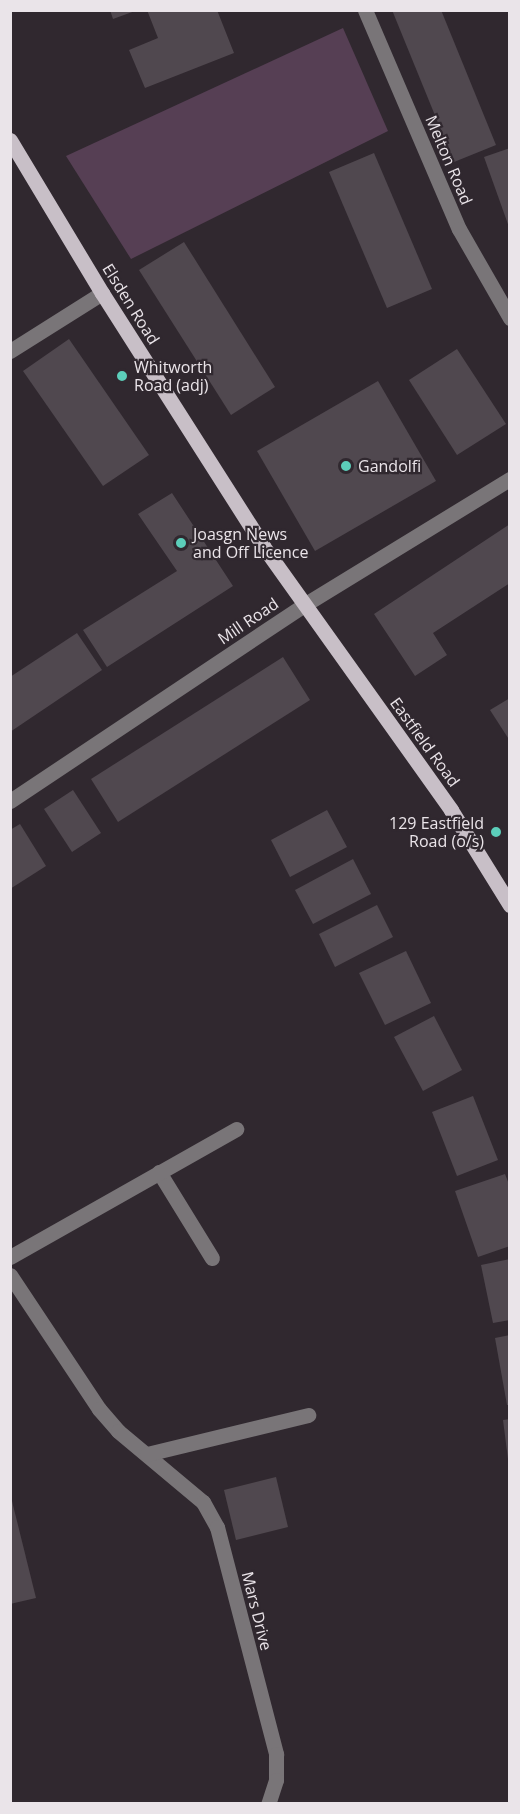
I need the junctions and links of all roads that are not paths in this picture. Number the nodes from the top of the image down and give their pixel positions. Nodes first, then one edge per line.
1 (365, 10) edge
2 (10, 140) edge
3 (102, 293) junction
4 (510, 318) edge
5 (10, 351) edge
6 (510, 479) edge
7 (304, 605) junction
8 (10, 801) edge
9 (510, 905) edge
10 (236, 1129) dead end
11 (159, 1173) junction
12 (10, 1257) edge
13 (212, 1258) dead end
14 (10, 1275) edge
15 (308, 1415) dead end
16 (147, 1454) junction
17 (268, 1803) edge

1 - 4 street, Melton Road
2 - 3 main road, Elsden Road
3 - 5 street
3 - 7 main road, Elsden Road
6 - 7 street, Mill Road
7 - 8 street, Mill Road
7 - 9 main road, Eastfield Road
10 - 11 street
11 - 12 street
11 - 13 street
14 - 16 street, Mars Drive
15 - 16 street
16 - 17 street, Mars Drive

